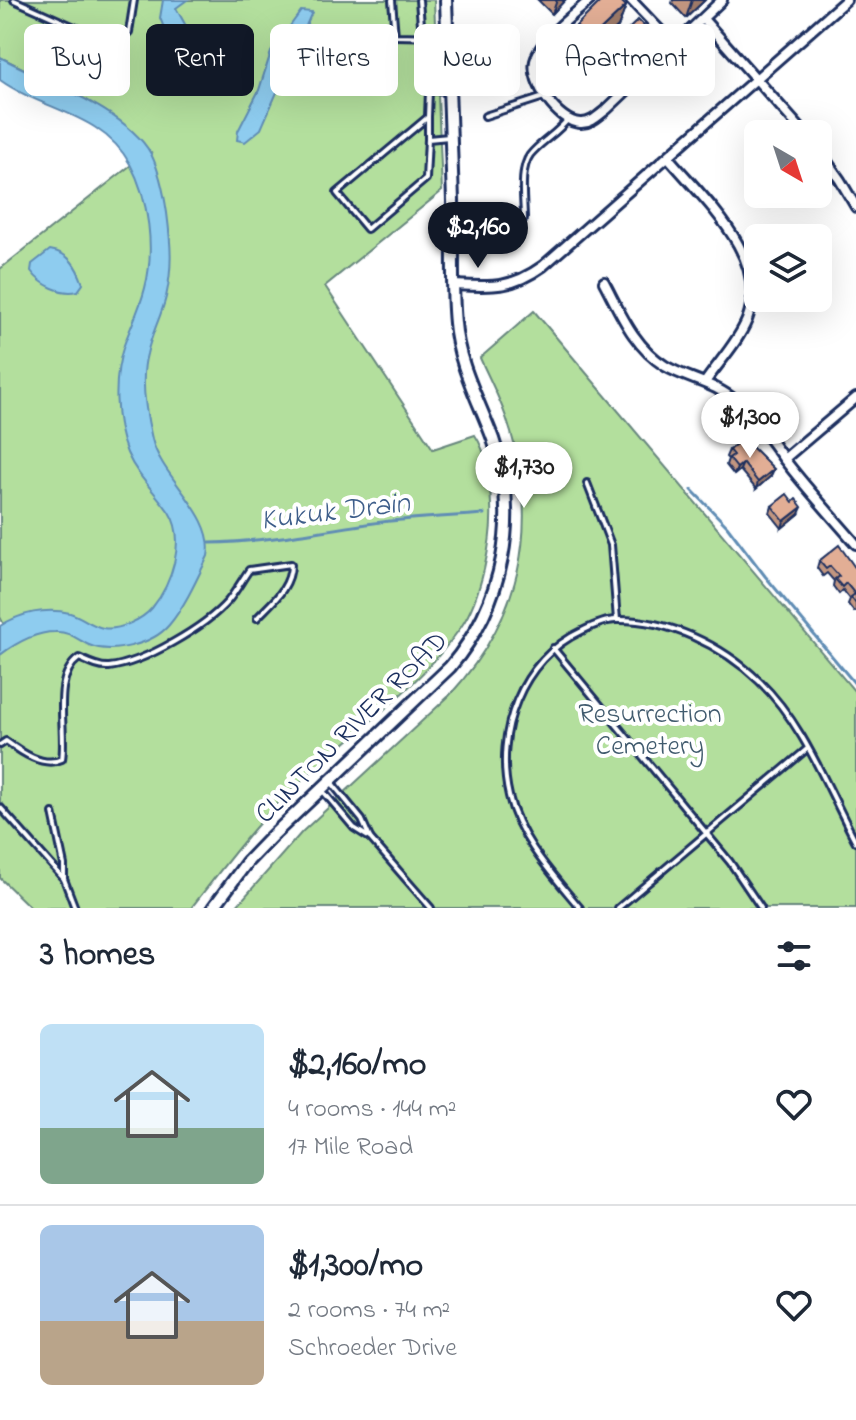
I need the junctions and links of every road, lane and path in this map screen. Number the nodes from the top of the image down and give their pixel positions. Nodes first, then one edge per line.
1 (14, 0) edge
2 (134, 0) edge
3 (392, 0) edge
4 (419, 0) edge
5 (446, 0) edge
6 (590, 0) edge
7 (631, 0) edge
8 (722, 0) edge
9 (846, 0) edge
10 (703, 19) junction
11 (421, 24) edge
12 (447, 24) edge
13 (654, 24) edge
14 (698, 24) edge
15 (414, 37) edge
16 (757, 79) junction
17 (429, 96) edge
18 (451, 96) edge
19 (619, 96) edge
20 (546, 97) junction
21 (485, 116) dead end
22 (428, 117) junction
23 (568, 119) junction
24 (793, 120) edge
25 (451, 136) junction
26 (428, 139) junction
27 (668, 157) junction
28 (832, 170) edge
29 (856, 207) edge
30 (524, 219) dead end
31 (604, 282) dead end
32 (454, 285) junction
33 (706, 381) junction
34 (856, 398) edge
35 (784, 459) junction
36 (587, 483) dead end
37 (856, 544) edge
38 (257, 618) dead end
39 (617, 620) junction
40 (553, 648) junction
41 (0, 745) edge
42 (807, 749) junction
43 (331, 782) junction
44 (322, 790) junction
45 (0, 807) edge
46 (53, 813) dead end
47 (707, 833) junction
48 (370, 838) junction
49 (856, 842) edge
50 (64, 879) junction
51 (75, 908) edge
52 (213, 908) edge
53 (431, 908) edge
54 (580, 908) edge
55 (618, 908) edge
56 (761, 908) edge

1 - 2 lane
3 - 15 lane
4 - 11 lane
5 - 12 street, CLINTON RIVER ROAD
6 - 20 street
7 - 13 street
8 - 10 street
9 - 16 street
10 - 14 street
10 - 16 street
16 - 24 street
16 - 27 street
17 - 22 lane
18 - 25 street, CLINTON RIVER ROAD
19 - 23 street
20 - 21 lane
20 - 23 street
22 - 26 lane
22 - 26 lane
23 - 30 lane
25 - 26 lane
25 - 32 street, CLINTON RIVER ROAD
27 - 32 street
27 - 33 street
28 - 29 street
31 - 33 street
32 - 43 street, CLINTON RIVER ROAD
33 - 35 street
34 - 35 street
35 - 37 street
36 - 39 lane
38 - 41 lane
39 - 40 lane
39 - 42 lane
40 - 47 lane
40 - 54 lane
42 - 47 lane
42 - 49 lane
43 - 44 street, CLINTON RIVER ROAD
43 - 48 lane
44 - 48 lane
44 - 52 street, CLINTON RIVER ROAD
45 - 50 lane
46 - 50 lane
47 - 55 lane
47 - 56 lane
48 - 53 lane
50 - 51 lane

